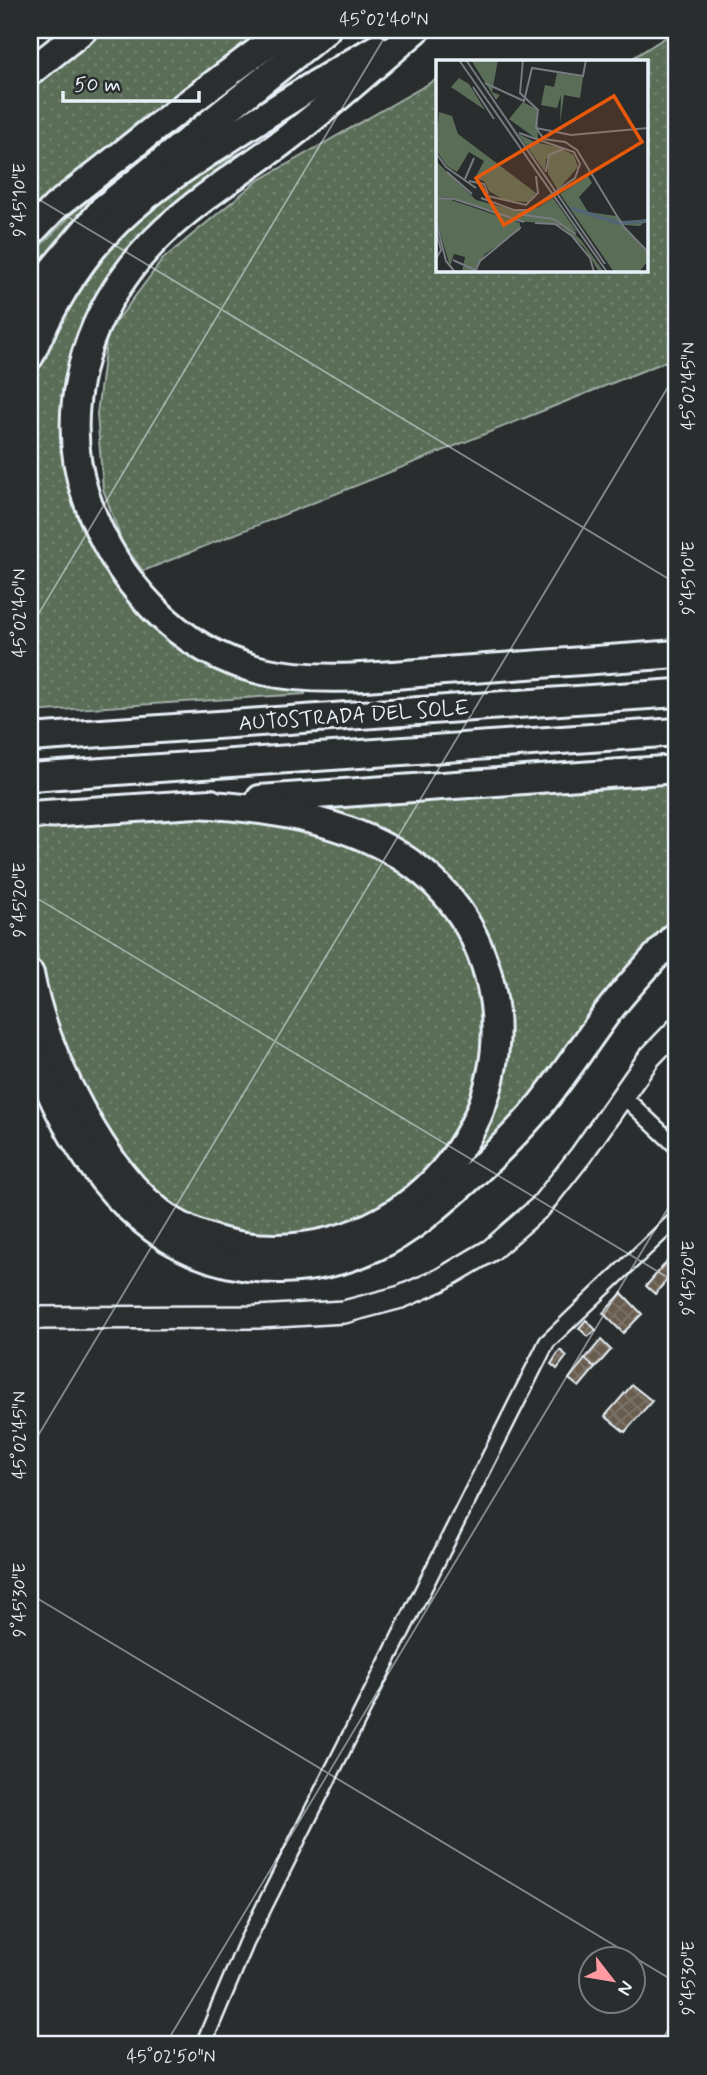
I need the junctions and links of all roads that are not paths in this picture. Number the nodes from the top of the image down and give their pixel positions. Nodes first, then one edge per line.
1 (83, 30) edge
2 (286, 30) edge
3 (326, 30) edge
4 (410, 30) edge
5 (416, 30) edge
6 (30, 72) edge
7 (30, 233) edge
8 (30, 311) edge
9 (30, 356) edge
10 (677, 654) edge
11 (677, 693) edge
12 (677, 732) edge
13 (30, 738) edge
14 (677, 769) edge
15 (30, 777) edge
16 (194, 804) junction
17 (30, 815) edge
18 (677, 934) edge
19 (30, 974) edge
20 (677, 1029) edge
21 (30, 1038) edge
22 (623, 1096) junction
23 (677, 1147) edge
24 (677, 1218) edge
25 (30, 1318) edge
26 (203, 2045) edge

1 - 6 highway
2 - 7 highway
3 - 8 highway
4 - 9 highway
5 - 10 highway
11 - 13 highway, AUTOSTRADA DEL SOLE
12 - 15 highway, AUTOSTRADA DEL SOLE
14 - 16 highway
16 - 17 highway
16 - 19 highway
18 - 21 highway
20 - 22 street
22 - 23 street
22 - 25 street
24 - 26 street

